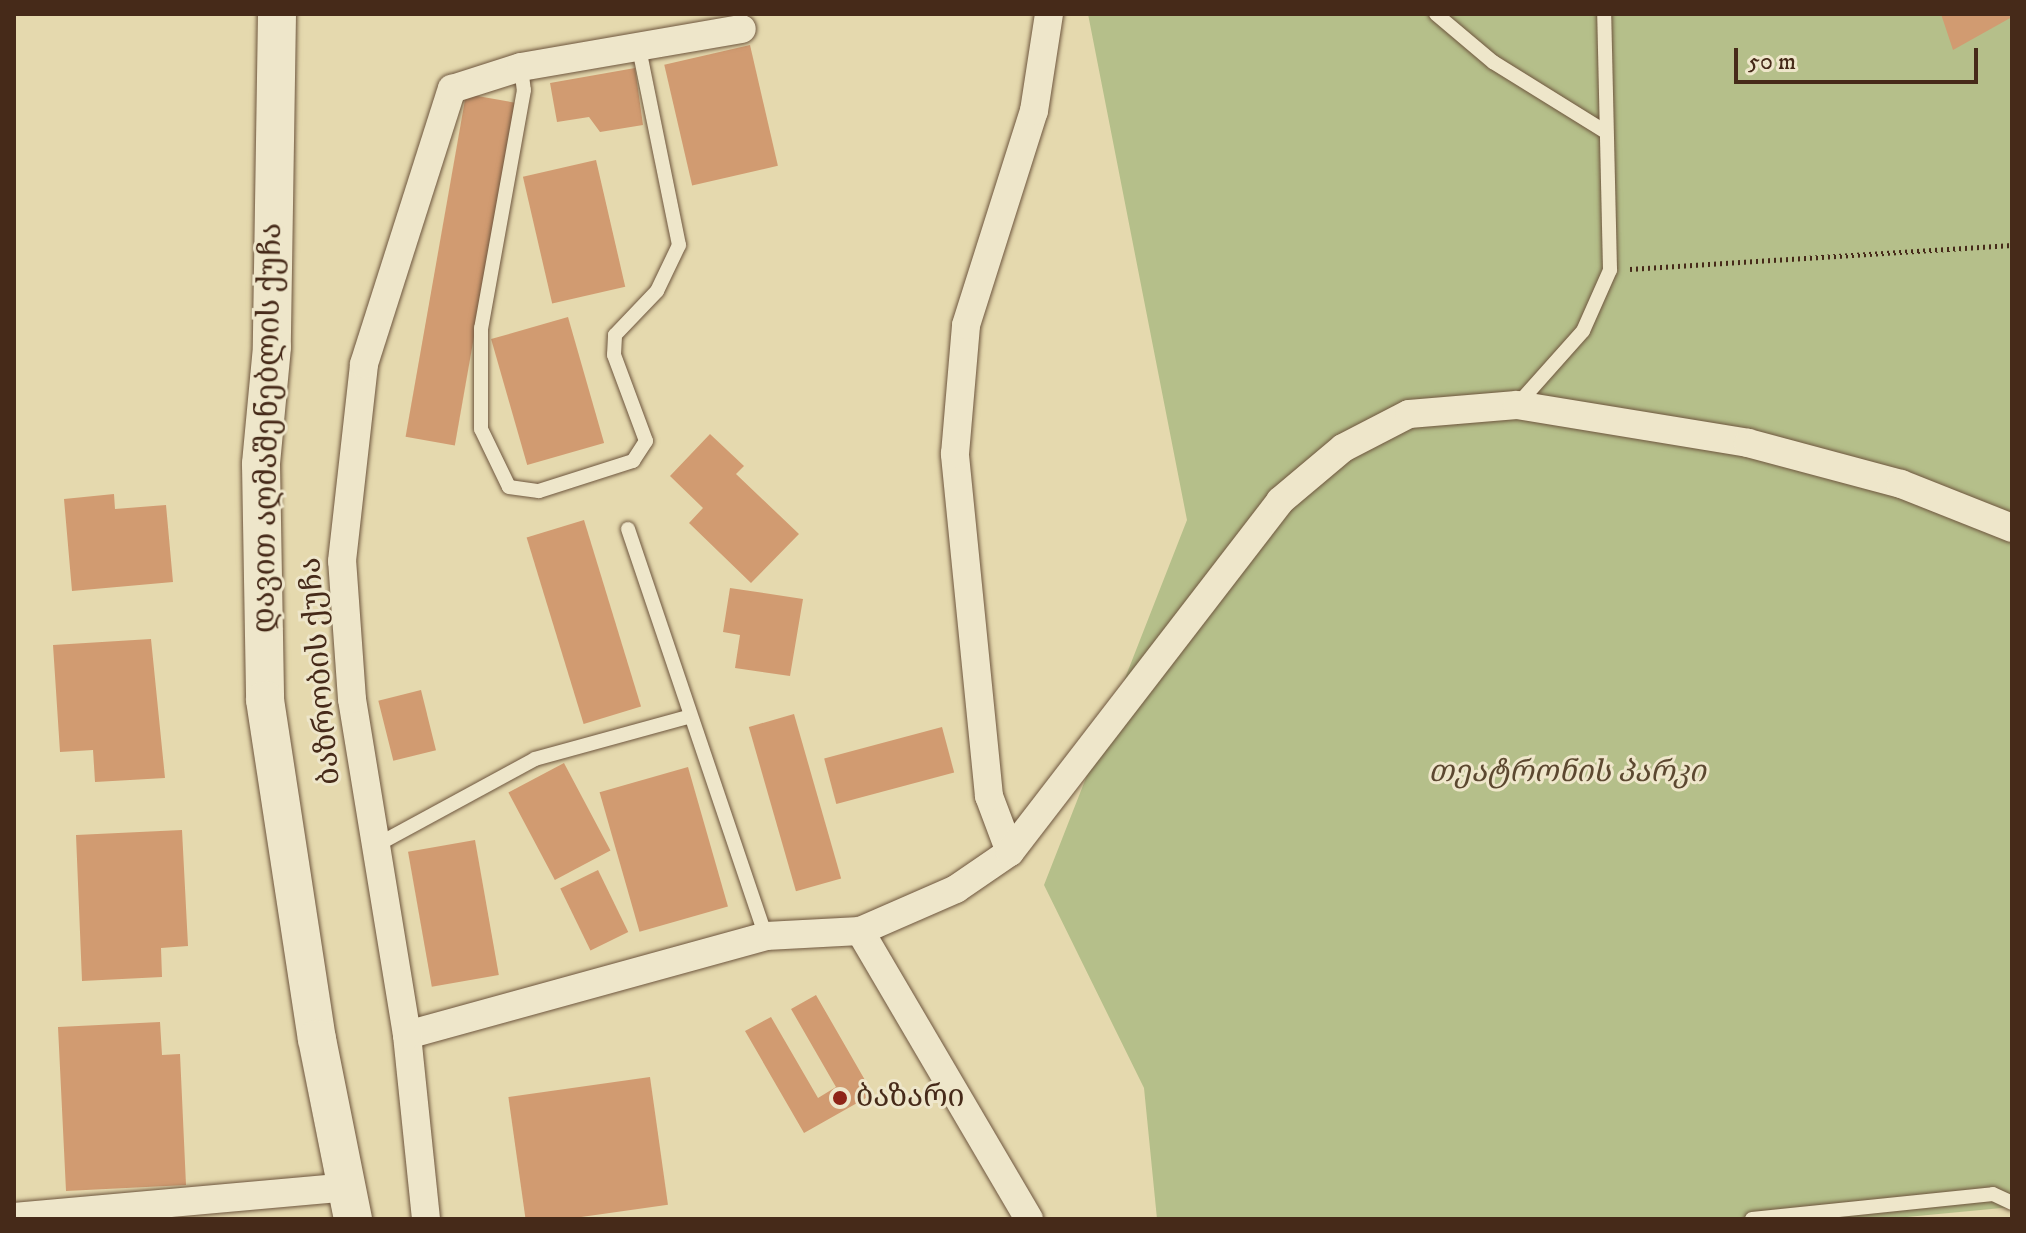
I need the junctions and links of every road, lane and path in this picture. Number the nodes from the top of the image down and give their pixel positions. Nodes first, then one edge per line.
1 (277, 14) edge
2 (1049, 14) edge
3 (1436, 14) edge
4 (1604, 14) edge
5 (742, 29) dead end
6 (639, 49) junction
7 (521, 67) junction
8 (1606, 132) junction
9 (2012, 245) edge
10 (1610, 270) junction
11 (1517, 405) junction
12 (2012, 528) edge
13 (628, 529) dead end
14 (687, 717) junction
15 (372, 847) junction
16 (1010, 852) junction
17 (860, 931) junction
18 (766, 936) junction
19 (407, 1035) junction
20 (350, 1203) edge
21 (2012, 1203) edge
22 (233, 1209) edge
23 (14, 1217) edge
24 (426, 1219) edge
25 (1029, 1219) edge
26 (1752, 1219) edge

1 - 20 main road, დავით აღმაშენებლის ქუჩა
2 - 16 street
3 - 8 lane
4 - 8 lane
5 - 6 street, ბაზრობის ქუჩა
6 - 7 street, ბაზრობის ქუჩა
6 - 7 lane
7 - 15 street, ბაზრობის ქუჩა
8 - 10 lane
9 - 10 path
10 - 11 lane
11 - 12 street
11 - 16 street
13 - 14 lane
14 - 15 lane
14 - 18 lane
15 - 19 street, ბაზრობის ქუჩა
16 - 17 street
17 - 18 street
17 - 25 street
18 - 19 street
19 - 24 street, ბაზრობის ქუჩა
20 - 22 street
21 - 26 lane
22 - 23 street

